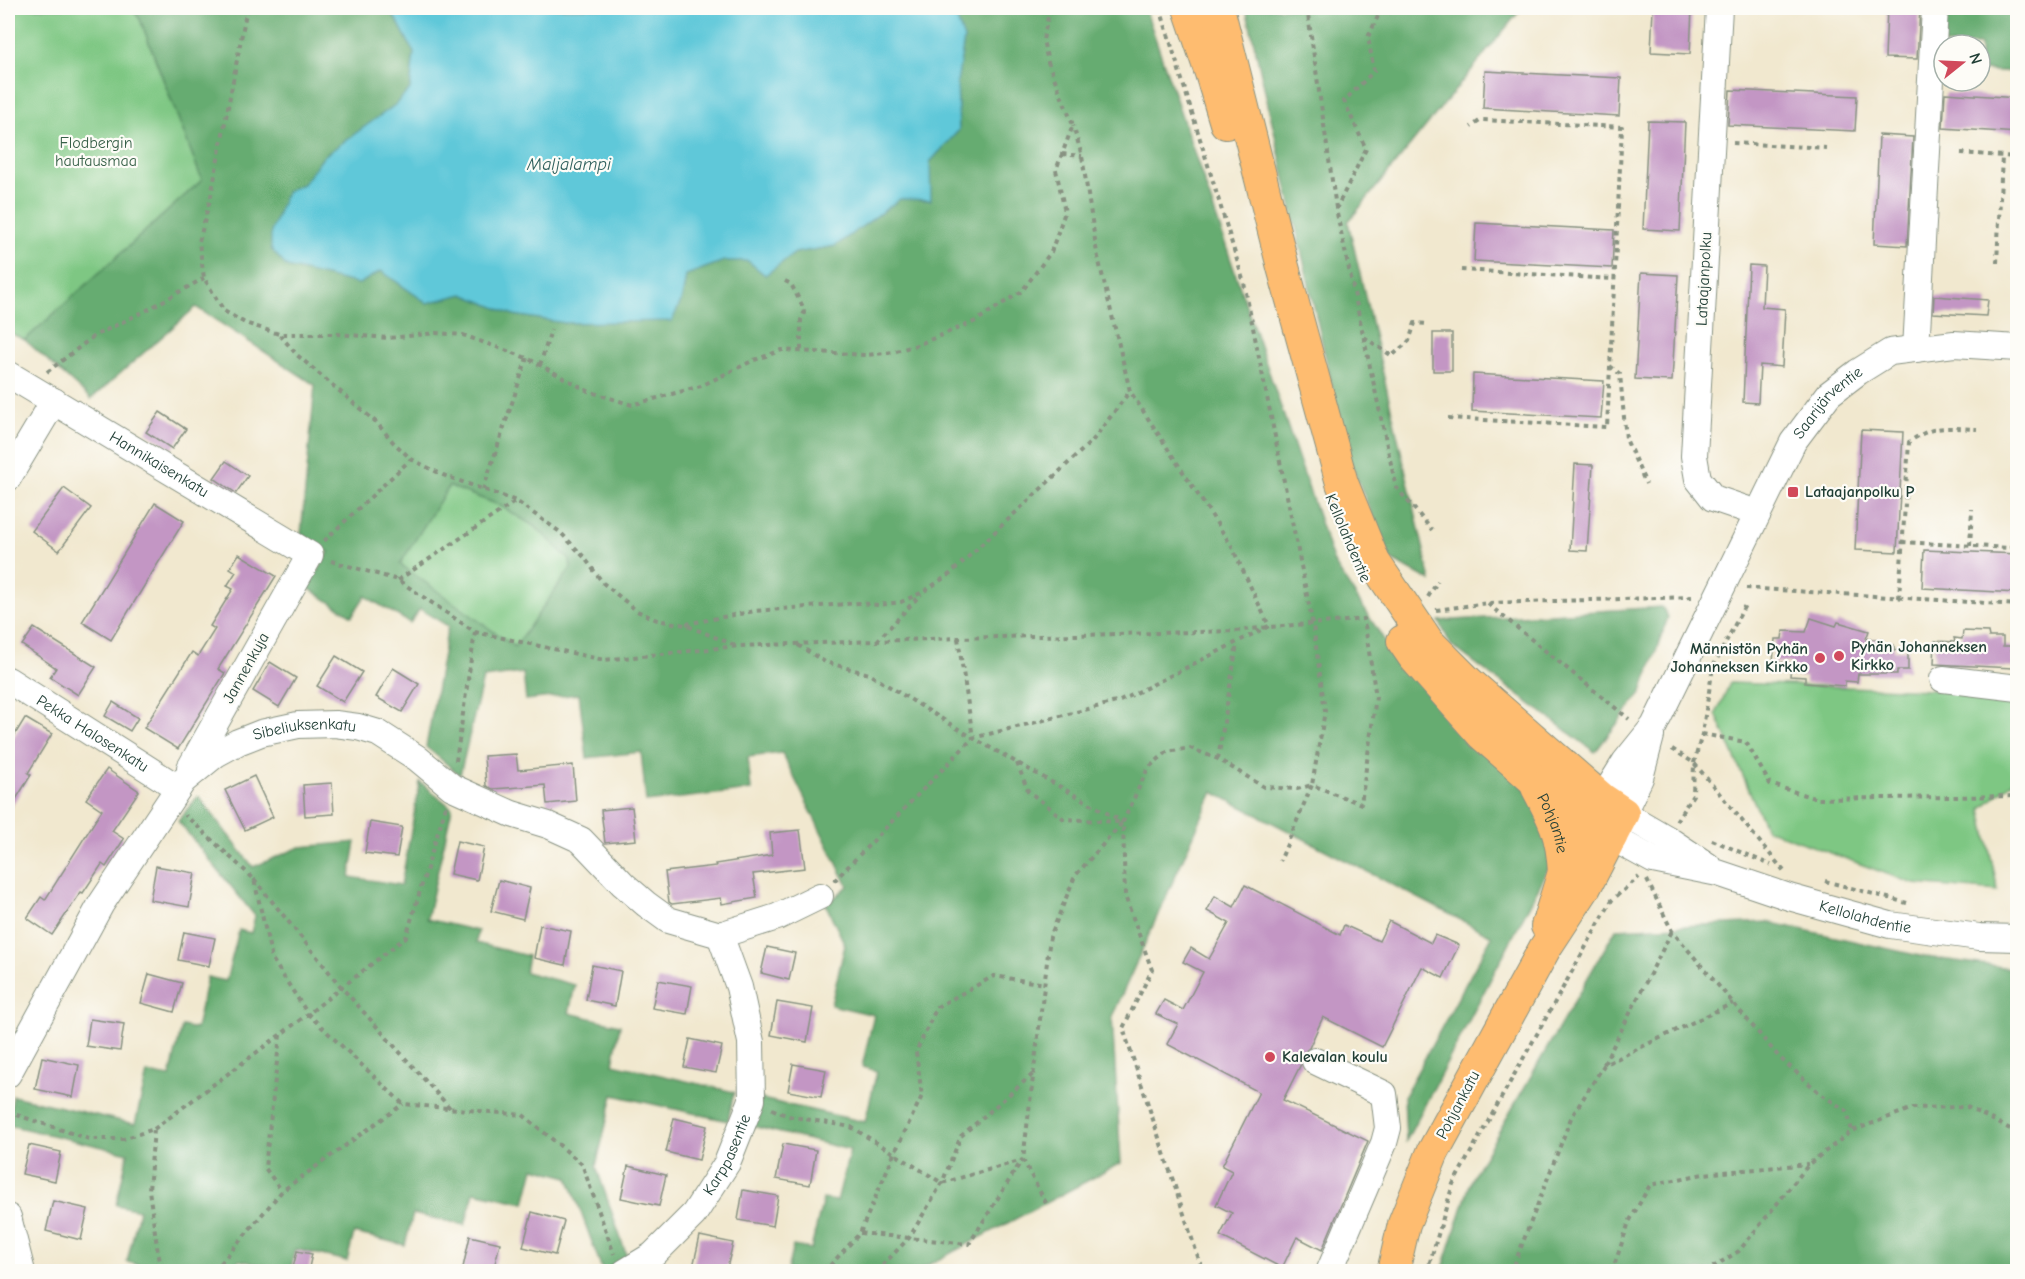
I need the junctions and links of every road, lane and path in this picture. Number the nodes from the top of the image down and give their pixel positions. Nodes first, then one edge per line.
1 (249, 8) edge
2 (1050, 8) edge
3 (1160, 8) edge
4 (1189, 8) edge
5 (1218, 8) edge
6 (1307, 8) edge
7 (1382, 8) edge
8 (1719, 8) edge
9 (1935, 8) edge
10 (1073, 125) junction
11 (1471, 127) dead end
12 (1711, 142) junction
13 (1826, 148) dead end
14 (1961, 153) dead end
15 (1062, 154) junction
16 (1082, 156) junction
17 (2002, 156) junction
18 (2018, 157) edge
19 (1336, 208) junction
20 (1997, 263) dead end
21 (1461, 270) dead end
22 (204, 278) junction
23 (1614, 279) junction
24 (785, 281) dead end
25 (1428, 324) dead end
26 (551, 330) dead end
27 (279, 334) junction
28 (1363, 337) junction
29 (2018, 348) edge
30 (1916, 349) junction
31 (801, 350) junction
32 (527, 358) junction
33 (540, 365) junction
34 (1610, 365) junction
35 (8, 374) edge
36 (39, 378) dead end
37 (1130, 391) junction
38 (54, 401) junction
39 (1448, 418) dead end
40 (1977, 429) dead end
41 (411, 459) junction
42 (8, 478) edge
43 (1646, 484) dead end
44 (483, 490) junction
45 (516, 501) junction
46 (1972, 509) dead end
47 (1757, 513) junction
48 (1432, 530) dead end
49 (1902, 542) junction
50 (2018, 543) edge
51 (1970, 546) junction
52 (310, 555) junction
53 (398, 580) junction
54 (1724, 583) junction
55 (923, 592) junction
56 (1699, 596) dead end
57 (1899, 598) junction
58 (1488, 603) junction
59 (1745, 605) dead end
60 (2018, 605) edge
61 (1429, 611) dead end
62 (685, 624) junction
63 (1313, 625) junction
64 (1269, 626) junction
65 (475, 632) junction
66 (958, 638) junction
67 (877, 641) junction
68 (1237, 644) junction
69 (798, 645) junction
70 (738, 646) junction
71 (1942, 679) dead end
72 (8, 680) edge
73 (2018, 688) edge
74 (1629, 719) dead end
75 (1702, 734) junction
76 (973, 738) junction
77 (1672, 749) dead end
78 (1218, 759) junction
79 (1017, 763) junction
80 (1694, 763) junction
81 (1532, 778) junction
82 (1312, 785) junction
83 (452, 787) junction
84 (177, 790) junction
85 (2018, 796) edge
86 (1607, 818) junction
87 (1123, 822) junction
88 (1685, 828) dead end
89 (1707, 838) dead end
90 (1280, 861) dead end
91 (1784, 871) junction
92 (1564, 872) junction
93 (1795, 874) dead end
94 (254, 879) junction
95 (1818, 880) dead end
96 (820, 896) joint
97 (1909, 904) dead end
98 (1671, 931) junction
99 (720, 935) junction
100 (2018, 938) edge
101 (1545, 948) junction
102 (1044, 984) junction
103 (342, 988) junction
104 (1733, 1004) junction
105 (308, 1014) junction
106 (280, 1034) junction
107 (1315, 1061) dead end
108 (1604, 1065) junction
109 (8, 1074) edge
110 (1033, 1074) junction
111 (752, 1100) junction
112 (403, 1104) junction
113 (451, 1108) junction
114 (8, 1112) edge
115 (154, 1129) junction
116 (1852, 1131) junction
117 (2018, 1133) edge
118 (894, 1154) junction
119 (1023, 1160) junction
120 (1809, 1164) junction
121 (942, 1183) junction
122 (282, 1191) junction
123 (1046, 1203) dead end
124 (8, 1217) edge
125 (860, 1233) junction
126 (909, 1238) junction
127 (620, 1266) edge
128 (1513, 1270) edge
129 (22, 1272) edge
130 (163, 1272) edge
131 (218, 1272) edge
132 (824, 1272) edge
133 (876, 1272) edge
134 (1203, 1272) edge
135 (1329, 1272) edge
136 (1393, 1272) edge
137 (1427, 1272) edge
138 (1612, 1272) edge
139 (1705, 1272) edge

1 - 22 path
2 - 10 path
3 - 63 path
4 - 81 main road, Kellolahdentie
5 - 86 main road, Kellolahdentie
6 - 19 path
7 - 19 path
8 - 12 street, Lataajanpolku
9 - 30 street
10 - 15 path
10 - 16 path
11 - 23 path
12 - 13 path
12 - 47 street, Lataajanpolku
14 - 17 path
15 - 16 path
15 - 31 path
16 - 37 path
17 - 18 path
17 - 20 path
19 - 28 path
21 - 23 path
22 - 27 path
22 - 36 path
23 - 34 path
24 - 31 path
25 - 28 path
26 - 33 path
27 - 32 path
27 - 41 path
28 - 48 path
29 - 30 street, Saarijärventie
30 - 47 street, Saarijärventie
31 - 33 path
32 - 33 path
32 - 44 path
34 - 39 path
34 - 43 path
35 - 38 street, Hannikaisenkatu
37 - 55 path
37 - 64 path
38 - 42 street
38 - 52 street, Hannikaisenkatu
40 - 49 path
41 - 44 path
41 - 52 path
44 - 45 path
45 - 53 path
45 - 62 path
46 - 51 path
47 - 54 street, Saarijärventie
49 - 51 path
49 - 57 path
50 - 51 path
52 - 53 path
52 - 84 street, Jannenkuja
53 - 65 path
54 - 57 path
54 - 86 street, Saarijärventie
55 - 62 path
55 - 67 path
56 - 58 path
57 - 60 path
58 - 61 path
58 - 74 path
59 - 75 path
62 - 70 path
63 - 64 path
63 - 82 path
63 - 82 path
64 - 66 path
64 - 68 path
65 - 70 path
65 - 83 path
66 - 67 path
66 - 76 path
67 - 69 path
68 - 76 path
68 - 78 path
69 - 70 path
69 - 76 path
71 - 73 street
72 - 84 street, Pekka Halosenkatu
75 - 80 path
75 - 85 path
76 - 79 path
76 - 96 path
77 - 80 path
78 - 82 path
78 - 87 path
79 - 87 path
79 - 87 path
80 - 88 path
80 - 91 path
81 - 86 main road, Kellolahdentie
81 - 92 main road, Pohjantie
82 - 90 path
83 - 84 street, Sibeliuksenkatu
83 - 99 street, Sibeliuksenkatu
83 - 103 path
84 - 94 path
84 - 109 street, Sibeliuksenkatu
86 - 92 main road, Pohjankatu
86 - 100 street, Kellolahdentie
86 - 101 main road, Pohjankatu
87 - 102 path
87 - 134 path
89 - 91 path
91 - 93 path
92 - 101 main road, Pohjankatu
94 - 103 path
94 - 105 path
95 - 97 path
96 - 99 street
98 - 104 path
98 - 108 path
98 - 137 path
99 - 111 street, Karppasentie
101 - 136 main road, Pohjankatu
102 - 110 path
102 - 118 path
103 - 105 path
103 - 113 path
104 - 108 path
104 - 116 path
105 - 106 path
105 - 112 path
106 - 115 path
106 - 122 path
107 - 135 street
108 - 128 path
110 - 119 path
110 - 121 path
111 - 118 path
111 - 127 street, Karppasentie
112 - 113 path
112 - 122 path
113 - 127 path
114 - 115 path
115 - 130 path
116 - 117 path
116 - 120 path
118 - 121 path
118 - 125 path
119 - 121 path
119 - 123 path
119 - 126 path
120 - 138 path
120 - 139 path
121 - 126 path
122 - 131 path
124 - 129 street
125 - 126 path
125 - 132 path
126 - 133 path

